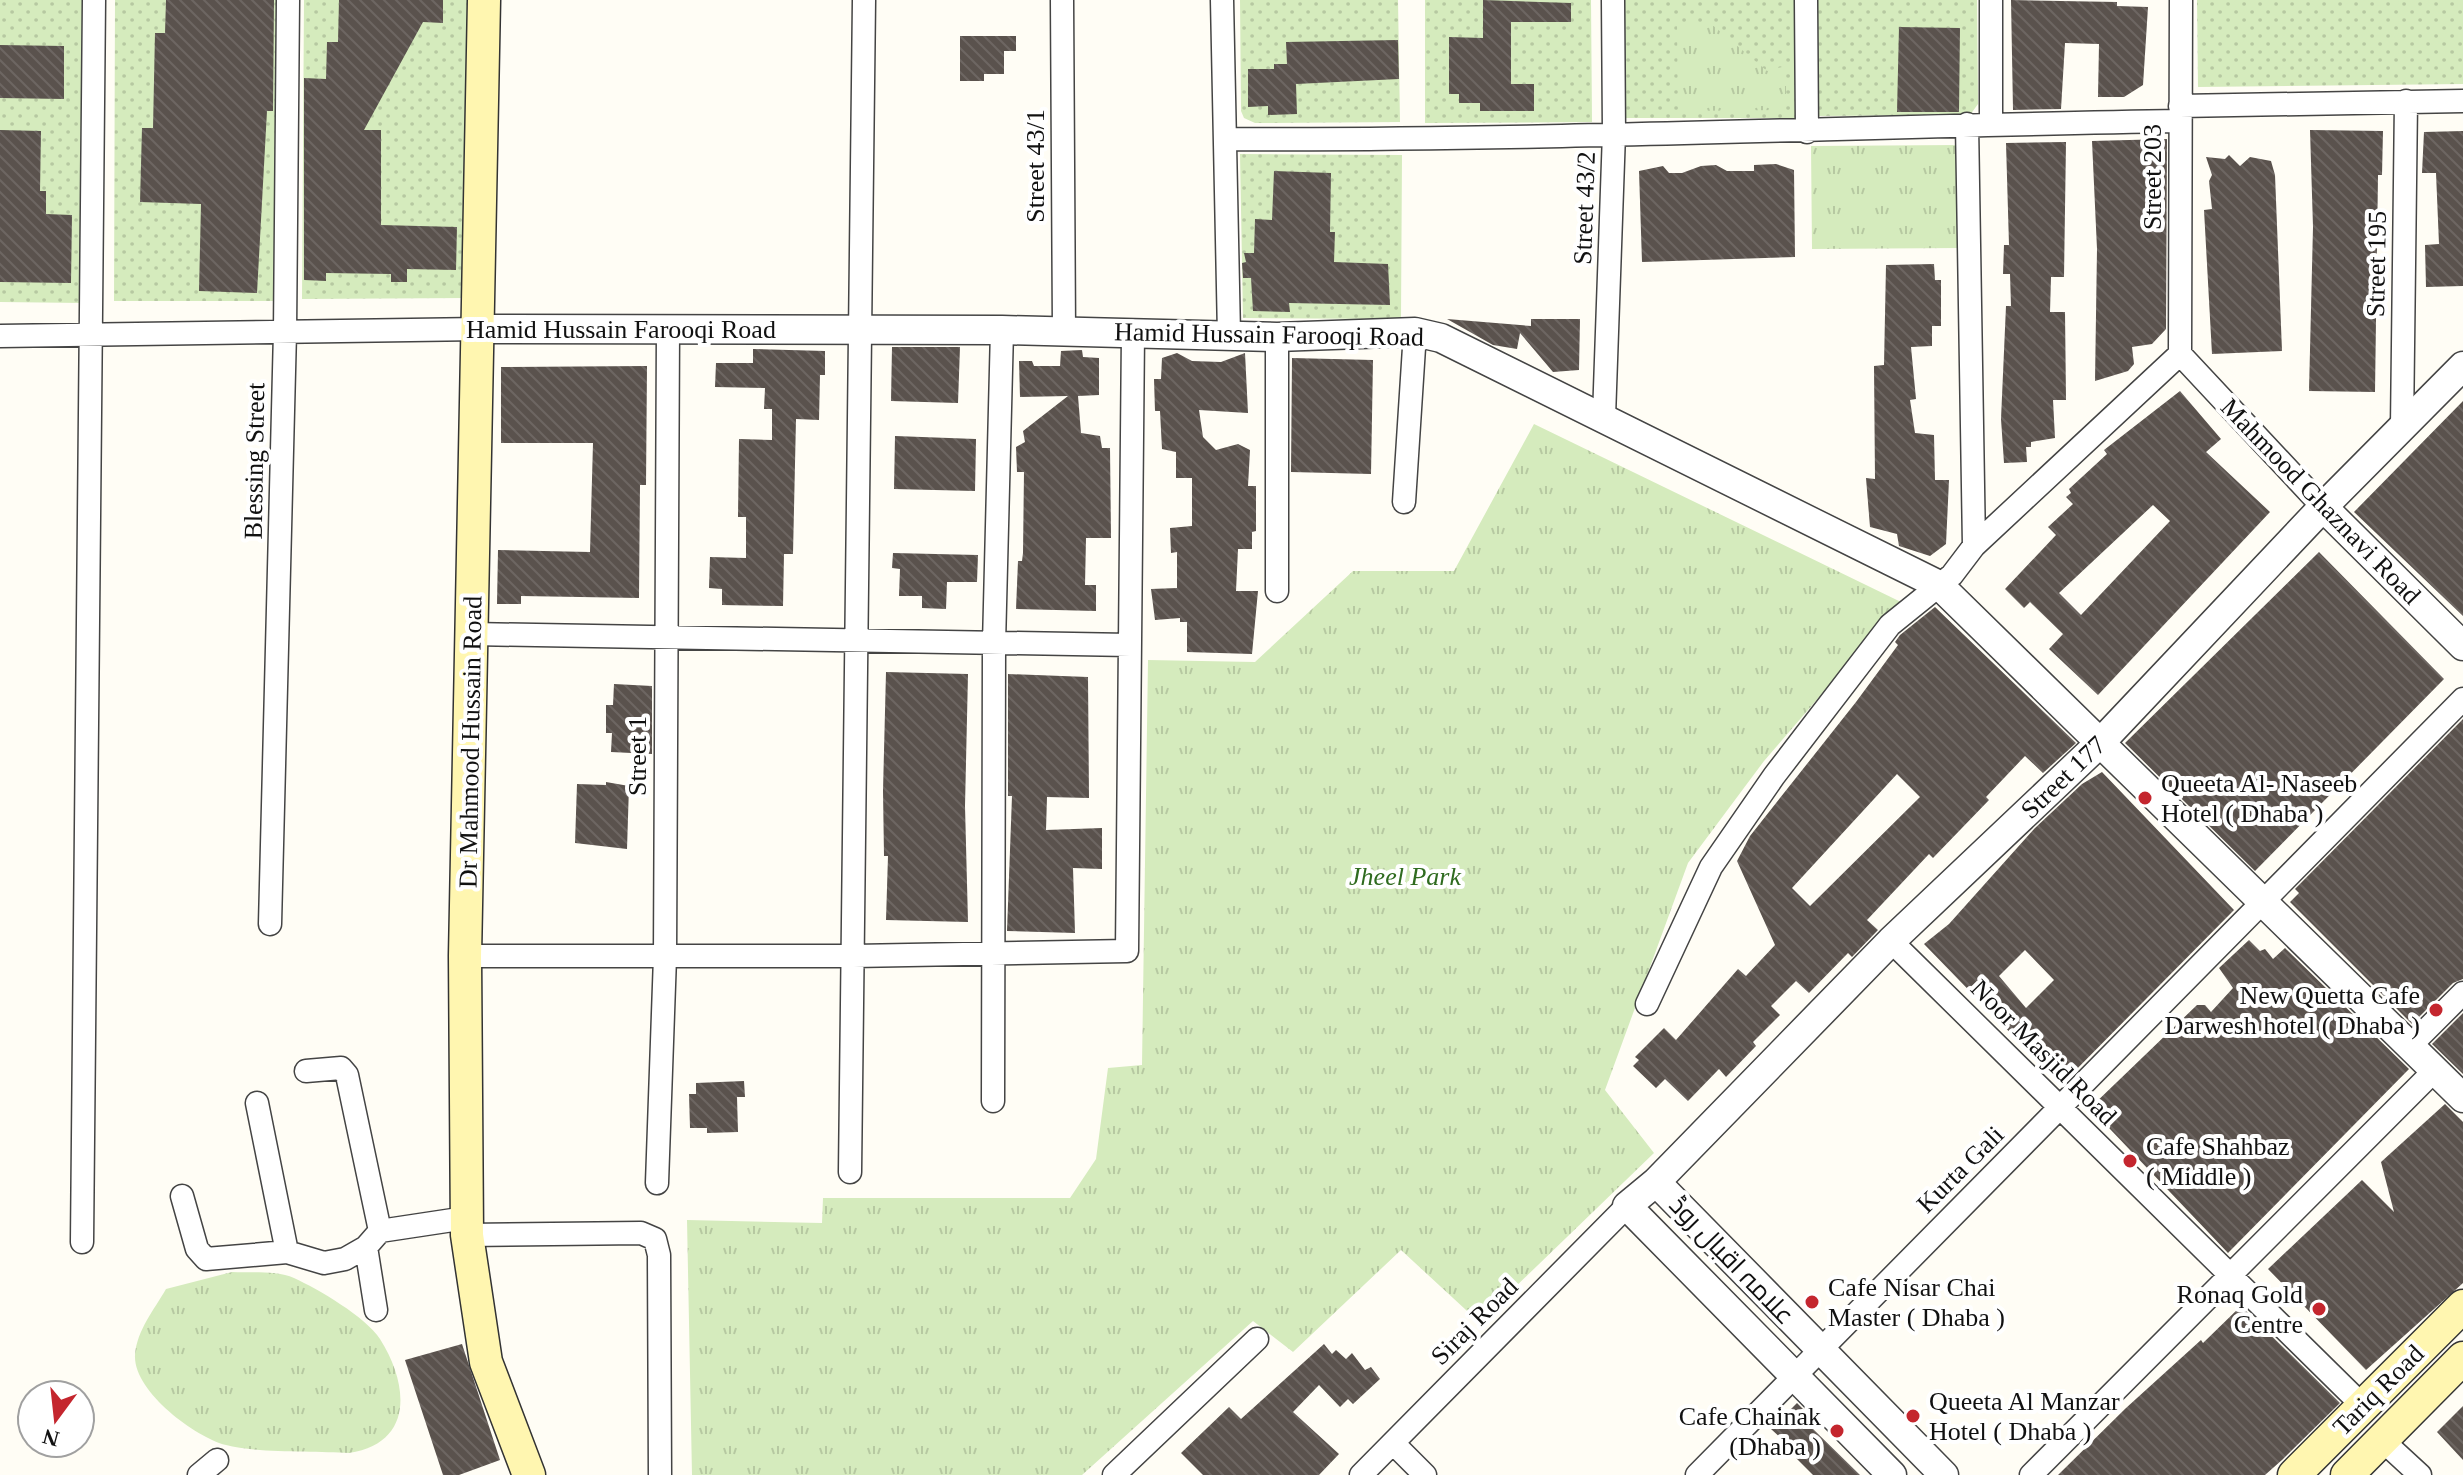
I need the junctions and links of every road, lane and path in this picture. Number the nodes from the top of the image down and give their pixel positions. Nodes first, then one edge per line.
1 (94, 0) edge
2 (288, 0) edge
3 (484, 0) edge
4 (864, 0) edge
5 (1062, 0) edge
6 (1222, 0) edge
7 (1613, 0) edge
8 (1806, 0) edge
9 (1991, 0) edge
10 (2181, 0) edge
11 (2406, 101) junction
12 (2463, 101) edge
13 (2180, 113) junction
14 (1967, 124) junction
15 (1991, 124) junction
16 (1807, 132) junction
17 (1614, 133) junction
18 (1226, 139) junction
19 (480, 329) junction
20 (668, 329) junction
21 (861, 329) junction
22 (1002, 330) junction
23 (1064, 331) junction
24 (285, 332) junction
25 (1415, 332) junction
26 (1133, 333) junction
27 (1229, 335) junction
28 (0, 336) edge
29 (89, 336) junction
30 (1277, 337) junction
31 (2180, 354) junction
32 (2463, 366) edge
33 (1604, 417) junction
34 (2402, 427) junction
35 (1404, 502) dead end
36 (2323, 507) junction
37 (1974, 546) junction
38 (1939, 585) junction
39 (1277, 591) dead end
40 (472, 634) junction
41 (665, 638) junction
42 (857, 643) junction
43 (994, 644) junction
44 (1130, 645) junction
45 (2463, 646) edge
46 (2463, 699) edge
47 (2100, 743) junction
48 (2263, 902) junction
49 (270, 924) dead end
50 (1891, 941) junction
51 (993, 954) junction
52 (465, 956) junction
53 (854, 956) junction
54 (665, 957) junction
55 (2463, 993) edge
56 (1647, 1004) dead end
57 (2410, 1046) junction
58 (2435, 1070) junction
59 (306, 1071) dead end
60 (2463, 1098) edge
61 (993, 1101) dead end
62 (257, 1103) dead end
63 (2060, 1107) junction
64 (850, 1172) dead end
65 (1656, 1182) junction
66 (657, 1183) dead end
67 (182, 1196) dead end
68 (1627, 1206) junction
69 (466, 1226) junction
70 (373, 1239) junction
71 (82, 1242) dead end
72 (287, 1252) junction
73 (2232, 1277) junction
74 (2463, 1306) edge
75 (376, 1310) dead end
76 (1257, 1339) dead end
77 (1820, 1350) junction
78 (2463, 1358) edge
79 (1794, 1376) junction
80 (2362, 1405) junction
81 (2382, 1440) junction
82 (1393, 1443) junction
83 (217, 1460) dead end
84 (199, 1475) edge
85 (529, 1475) edge
86 (660, 1475) edge
87 (1114, 1475) edge
88 (1361, 1475) edge
89 (1425, 1475) edge
90 (1697, 1475) edge
91 (1892, 1475) edge
92 (1944, 1475) edge
93 (2031, 1475) edge
94 (2294, 1475) edge
95 (2347, 1475) edge
96 (2420, 1475) edge

1 - 29 street
2 - 24 street, Blessing Street
3 - 19 main road, Dr Mahmood Hussain Road
4 - 21 street
5 - 23 street, Street 43/1
6 - 18 street
7 - 17 street, Street 43/2
8 - 16 street
9 - 15 street
10 - 13 street, Street 203
11 - 12 street
11 - 13 street
11 - 34 street, Street 195
13 - 15 street
13 - 31 street, Street 203
14 - 15 street
14 - 16 street
14 - 37 street
16 - 17 street
17 - 18 street
17 - 33 street, Street 43/2
18 - 27 street
19 - 20 street, Hamid Hussain Farooqi Road
19 - 24 street, Hamid Hussain Farooqi Road
19 - 40 main road, Dr Mahmood Hussain Road
20 - 21 street, Hamid Hussain Farooqi Road
20 - 41 street, Street 1
21 - 22 street, Hamid Hussain Farooqi Road
21 - 42 street
22 - 23 street, Hamid Hussain Farooqi Road
22 - 43 street
23 - 26 street, Hamid Hussain Farooqi Road
24 - 29 street, Hamid Hussain Farooqi Road
24 - 49 street, Blessing Street
25 - 30 street, Hamid Hussain Farooqi Road
25 - 33 street, Hamid Hussain Farooqi Road
25 - 35 street
26 - 27 street, Hamid Hussain Farooqi Road
26 - 44 street
27 - 30 street, Hamid Hussain Farooqi Road
28 - 29 street, Hamid Hussain Farooqi Road
29 - 71 street
30 - 39 street
31 - 36 street, Mahmood Ghaznavi Road
31 - 37 street
32 - 34 street, Street 177
33 - 38 street, Hamid Hussain Farooqi Road
34 - 36 street, Street 177
36 - 45 street, Mahmood Ghaznavi Road
36 - 47 street, Street 177
37 - 38 street
38 - 47 street, Hamid Hussain Farooqi Road
38 - 56 street
40 - 41 street
40 - 52 main road, Dr Mahmood Hussain Road
41 - 42 street
41 - 54 street, Street 1
42 - 43 street
42 - 53 street
43 - 44 street
43 - 51 street
44 - 51 street
46 - 48 street, Kurta Gali
47 - 48 street, Hamid Hussain Farooqi Road
47 - 50 street, Street 177
48 - 57 street, Hamid Hussain Farooqi Road
48 - 63 street, Kurta Gali
50 - 63 street, Noor Masjid Road
50 - 65 street, Street 177
51 - 53 street
51 - 61 street
52 - 54 street
52 - 69 main road, Dr Mahmood Hussain Road
53 - 54 street
53 - 64 street
54 - 66 street, Street 1
55 - 57 street
57 - 58 street, Hamid Hussain Farooqi Road
58 - 60 street, Hamid Hussain Farooqi Road
58 - 73 street
59 - 70 street
62 - 72 street
63 - 73 street, Noor Masjid Road
63 - 77 street, Kurta Gali
65 - 68 street, Street 177
65 - 77 street, علامہ اقبال روڈ
67 - 72 street
68 - 79 street, علامہ اقبال روڈ
68 - 82 street, Siraj Road
69 - 70 street
69 - 85 main road, Dr Mahmood Hussain Road
69 - 86 street
70 - 72 street
70 - 75 street
73 - 80 street, Noor Masjid Road
73 - 93 street
74 - 80 main road, Tariq Road
76 - 87 street
77 - 79 street, Kurta Gali
77 - 92 street, علامہ اقبال روڈ
78 - 81 main road, Tariq Road
79 - 90 street, Kurta Gali
79 - 91 street, علامہ اقبال روڈ
80 - 94 main road, Tariq Road
81 - 95 main road, Tariq Road
81 - 96 street
82 - 88 street, Siraj Road
82 - 89 street
83 - 84 street

